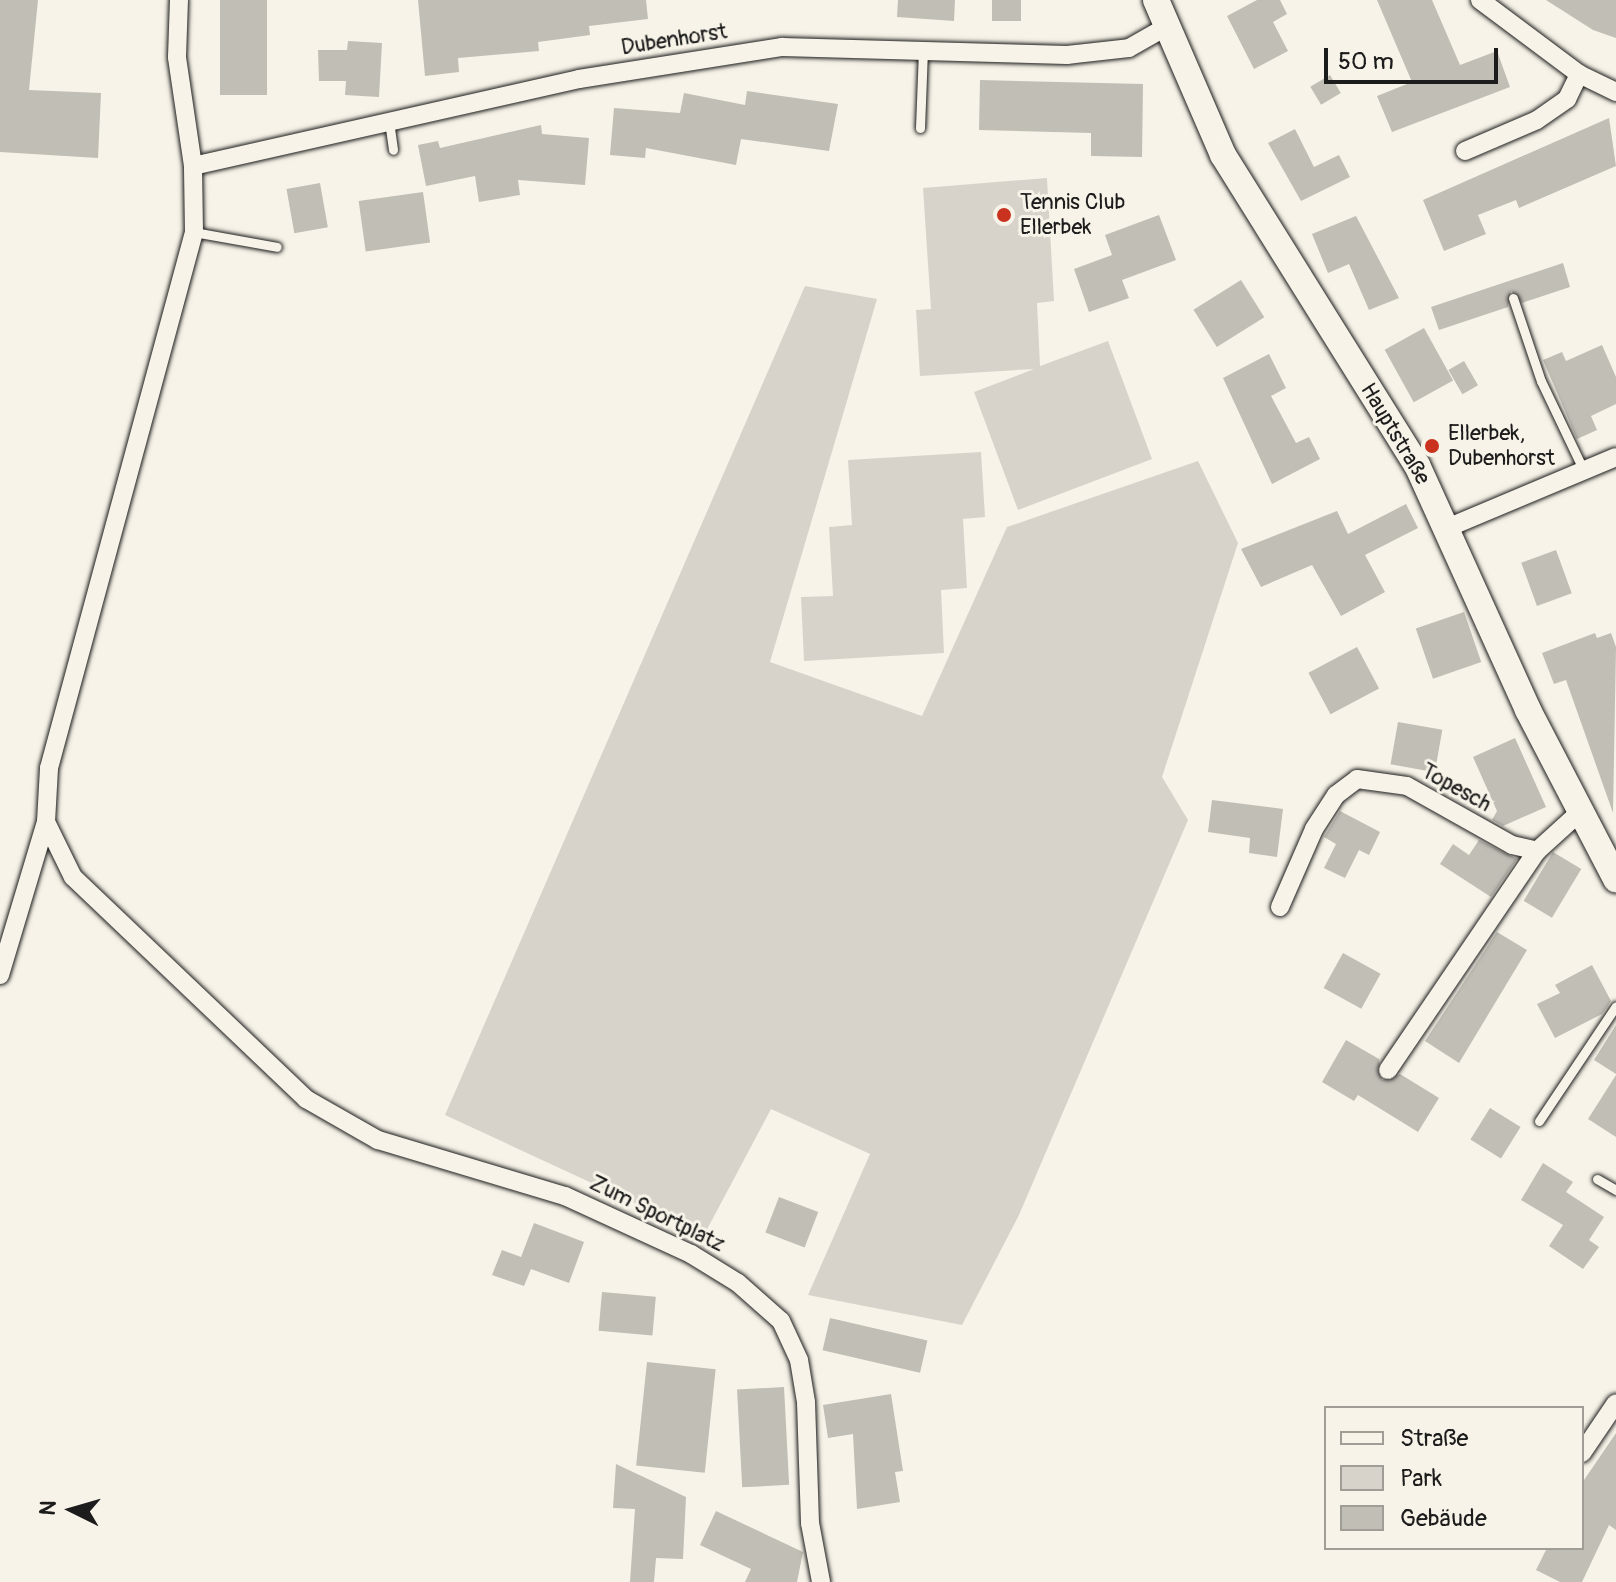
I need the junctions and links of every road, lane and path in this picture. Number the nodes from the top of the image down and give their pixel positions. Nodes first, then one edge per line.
1 (179, 0) edge
2 (1156, 0) edge
3 (1480, 0) edge
4 (1166, 27) junction
5 (923, 51) junction
6 (1579, 74) junction
7 (1616, 92) edge
8 (389, 121) junction
9 (920, 128) dead end
10 (393, 150) dead end
11 (1465, 151) dead end
12 (193, 166) junction
13 (194, 232) junction
14 (277, 247) dead end
15 (1513, 298) dead end
16 (1616, 457) edge
17 (1584, 471) junction
18 (1447, 528) junction
19 (1580, 812) junction
20 (46, 822) junction
21 (1537, 851) junction
22 (1616, 879) edge
23 (1280, 907) dead end
24 (0, 975) edge
25 (1616, 1006) edge
26 (1388, 1070) dead end
27 (1539, 1121) dead end
28 (1597, 1179) dead end
29 (1616, 1190) edge
30 (1616, 1403) edge
31 (1584, 1450) edge
32 (821, 1582) edge

1 - 12 street
2 - 4 main road, Hauptstraße
3 - 6 street
4 - 5 street, Dubenhorst
4 - 18 main road, Hauptstraße
5 - 8 street, Dubenhorst
5 - 9 lane
6 - 7 street
6 - 11 street
8 - 10 lane
8 - 12 street, Dubenhorst
12 - 13 street
13 - 14 lane
13 - 20 street
15 - 17 lane
16 - 17 street
17 - 18 street
18 - 19 main road, Hauptstraße
19 - 21 street
19 - 22 main road, Hauptstraße
20 - 24 street
20 - 32 street, Zum Sportplatz
21 - 23 street, Topesch
21 - 26 street
25 - 27 lane
28 - 29 lane
30 - 31 street

